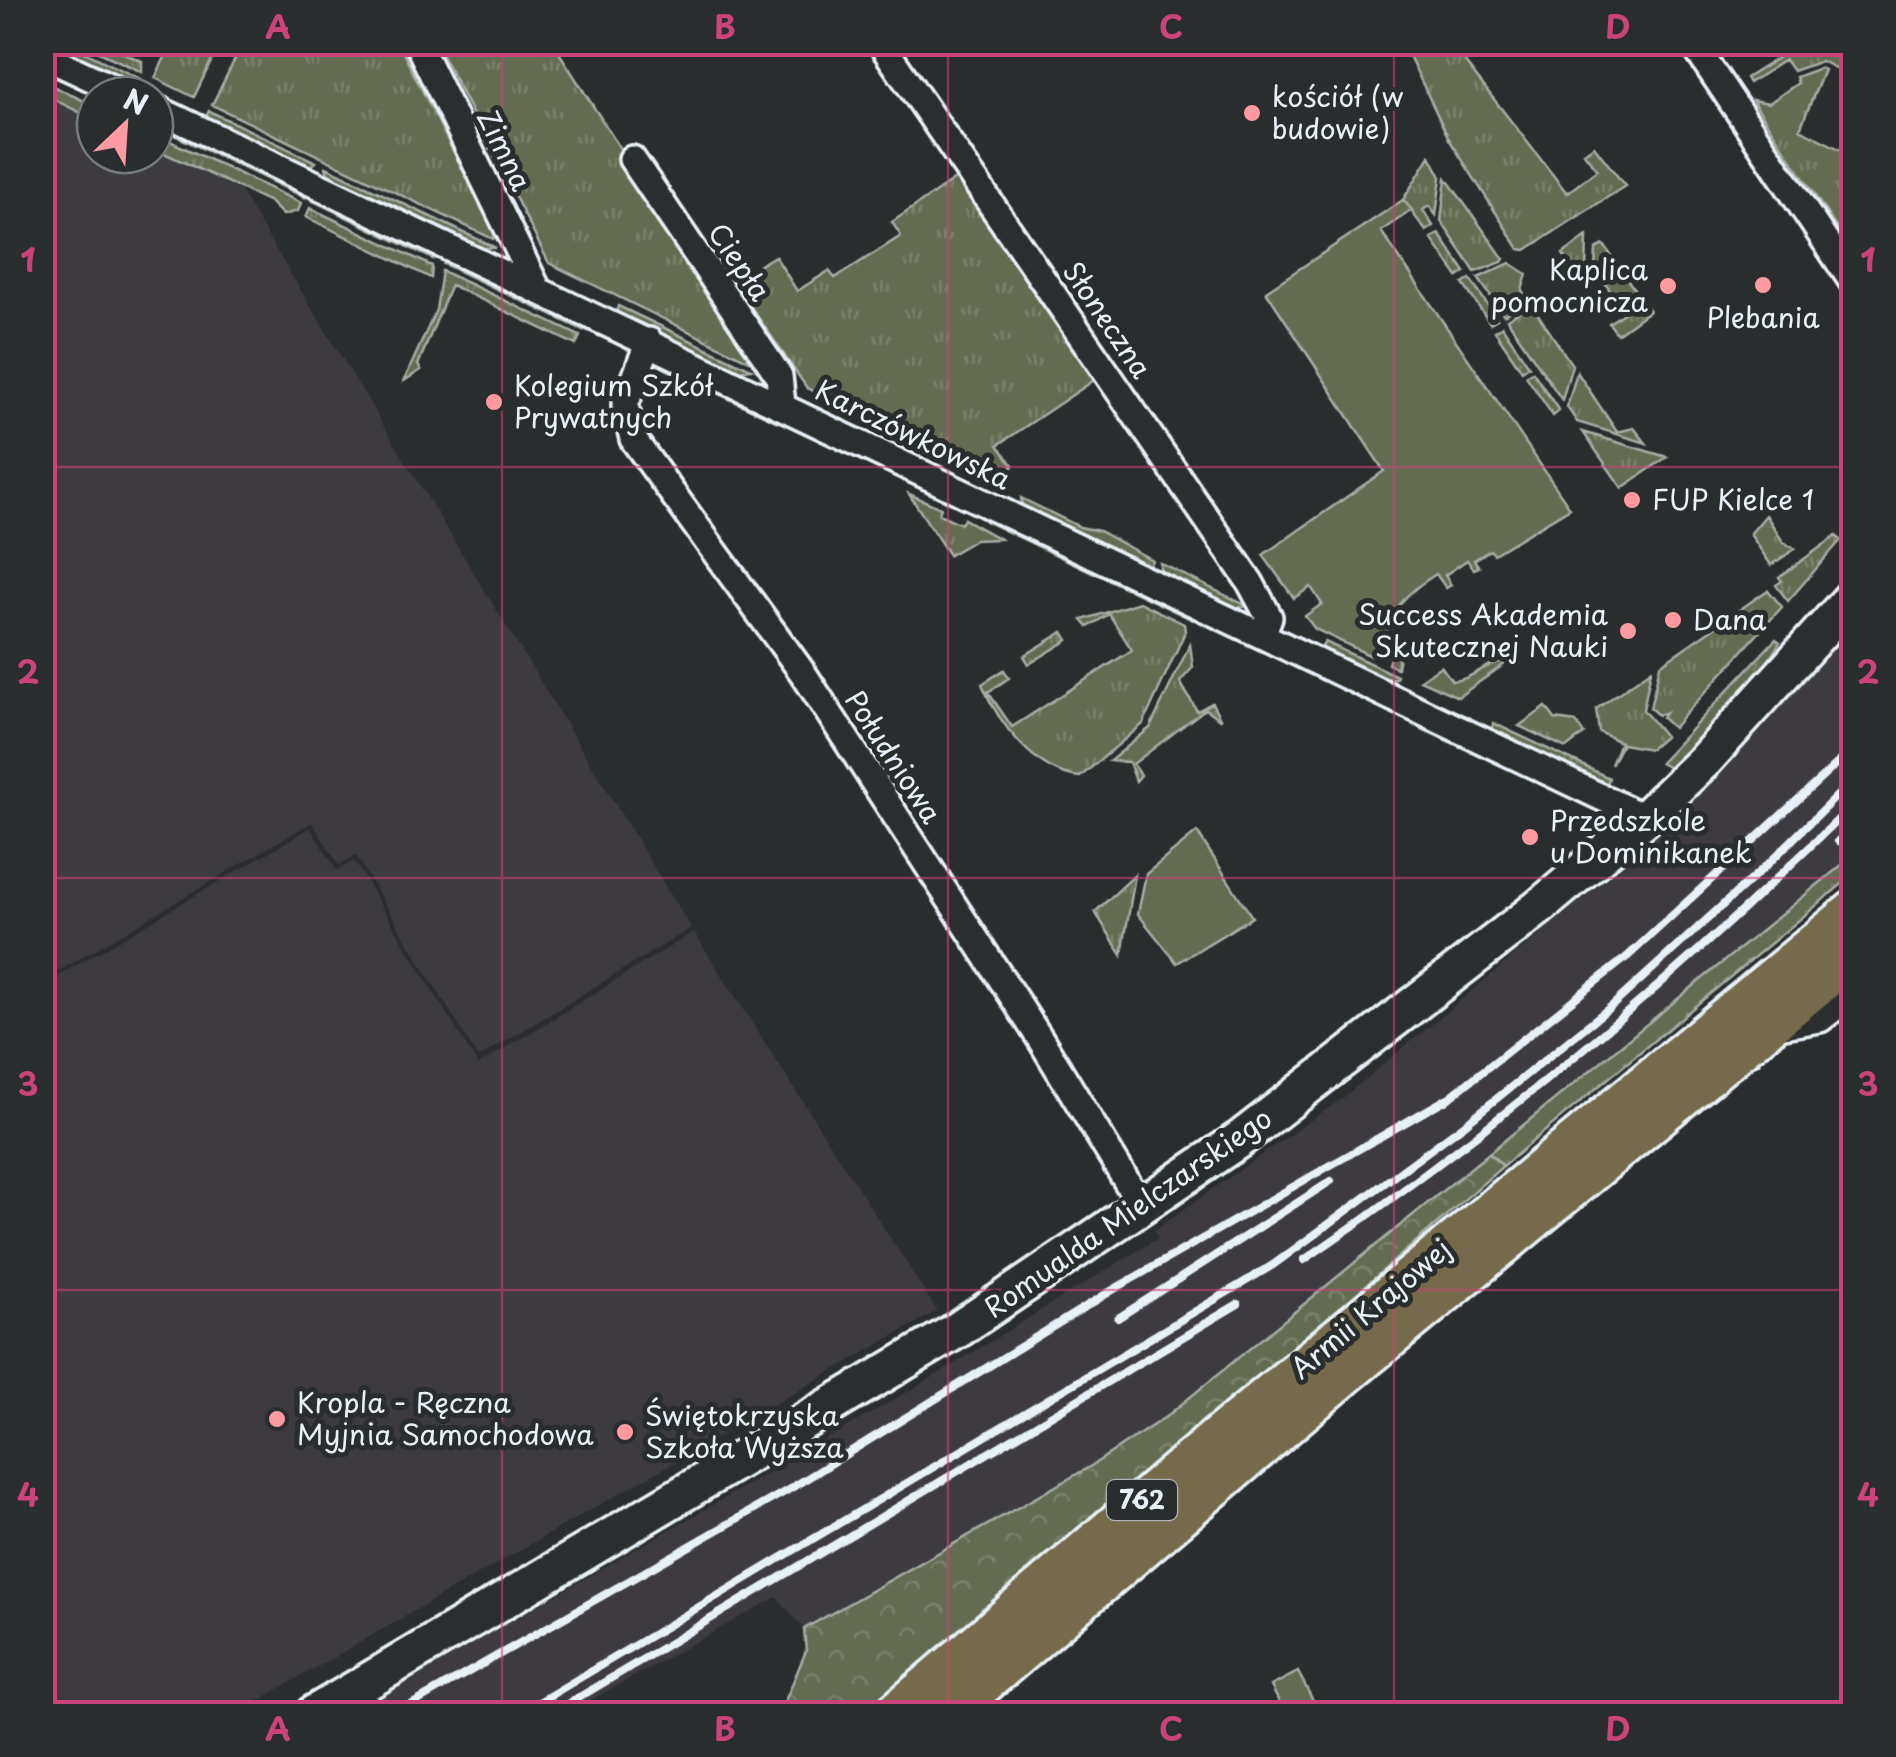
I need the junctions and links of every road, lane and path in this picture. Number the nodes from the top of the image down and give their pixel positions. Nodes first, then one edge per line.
1 (417, 42) edge
2 (880, 42) edge
3 (1692, 42) edge
4 (42, 54) edge
5 (86, 75) edge
6 (175, 117) edge
7 (632, 159) dead end
8 (1854, 284) edge
9 (536, 286) junction
10 (649, 342) junction
11 (782, 405) junction
12 (1854, 594) edge
13 (1262, 635) junction
14 (1645, 818) junction
15 (1854, 910) edge
16 (1854, 956) edge
17 (1854, 993) edge
18 (1767, 1028) junction
19 (1141, 1205) junction
20 (313, 1714) edge
21 (894, 1714) edge
22 (949, 1714) edge

1 - 9 street, Zimna
2 - 13 street, Słoneczna
3 - 8 street
4 - 5 street
6 - 9 street, Karczówkowska
7 - 11 street, Ciepła
9 - 10 street, Karczówkowska
10 - 11 street, Karczówkowska
10 - 19 street, Południowa
11 - 13 street, Karczówkowska
12 - 14 street, Romualda Mielczarskiego
13 - 14 street, Karczówkowska
14 - 19 street, Romualda Mielczarskiego
15 - 21 main road, Armii Krajowej / 762
16 - 18 main road, Armii Krajowej / 762
17 - 18 street
18 - 22 main road, Armii Krajowej / 762
19 - 20 street, Romualda Mielczarskiego

